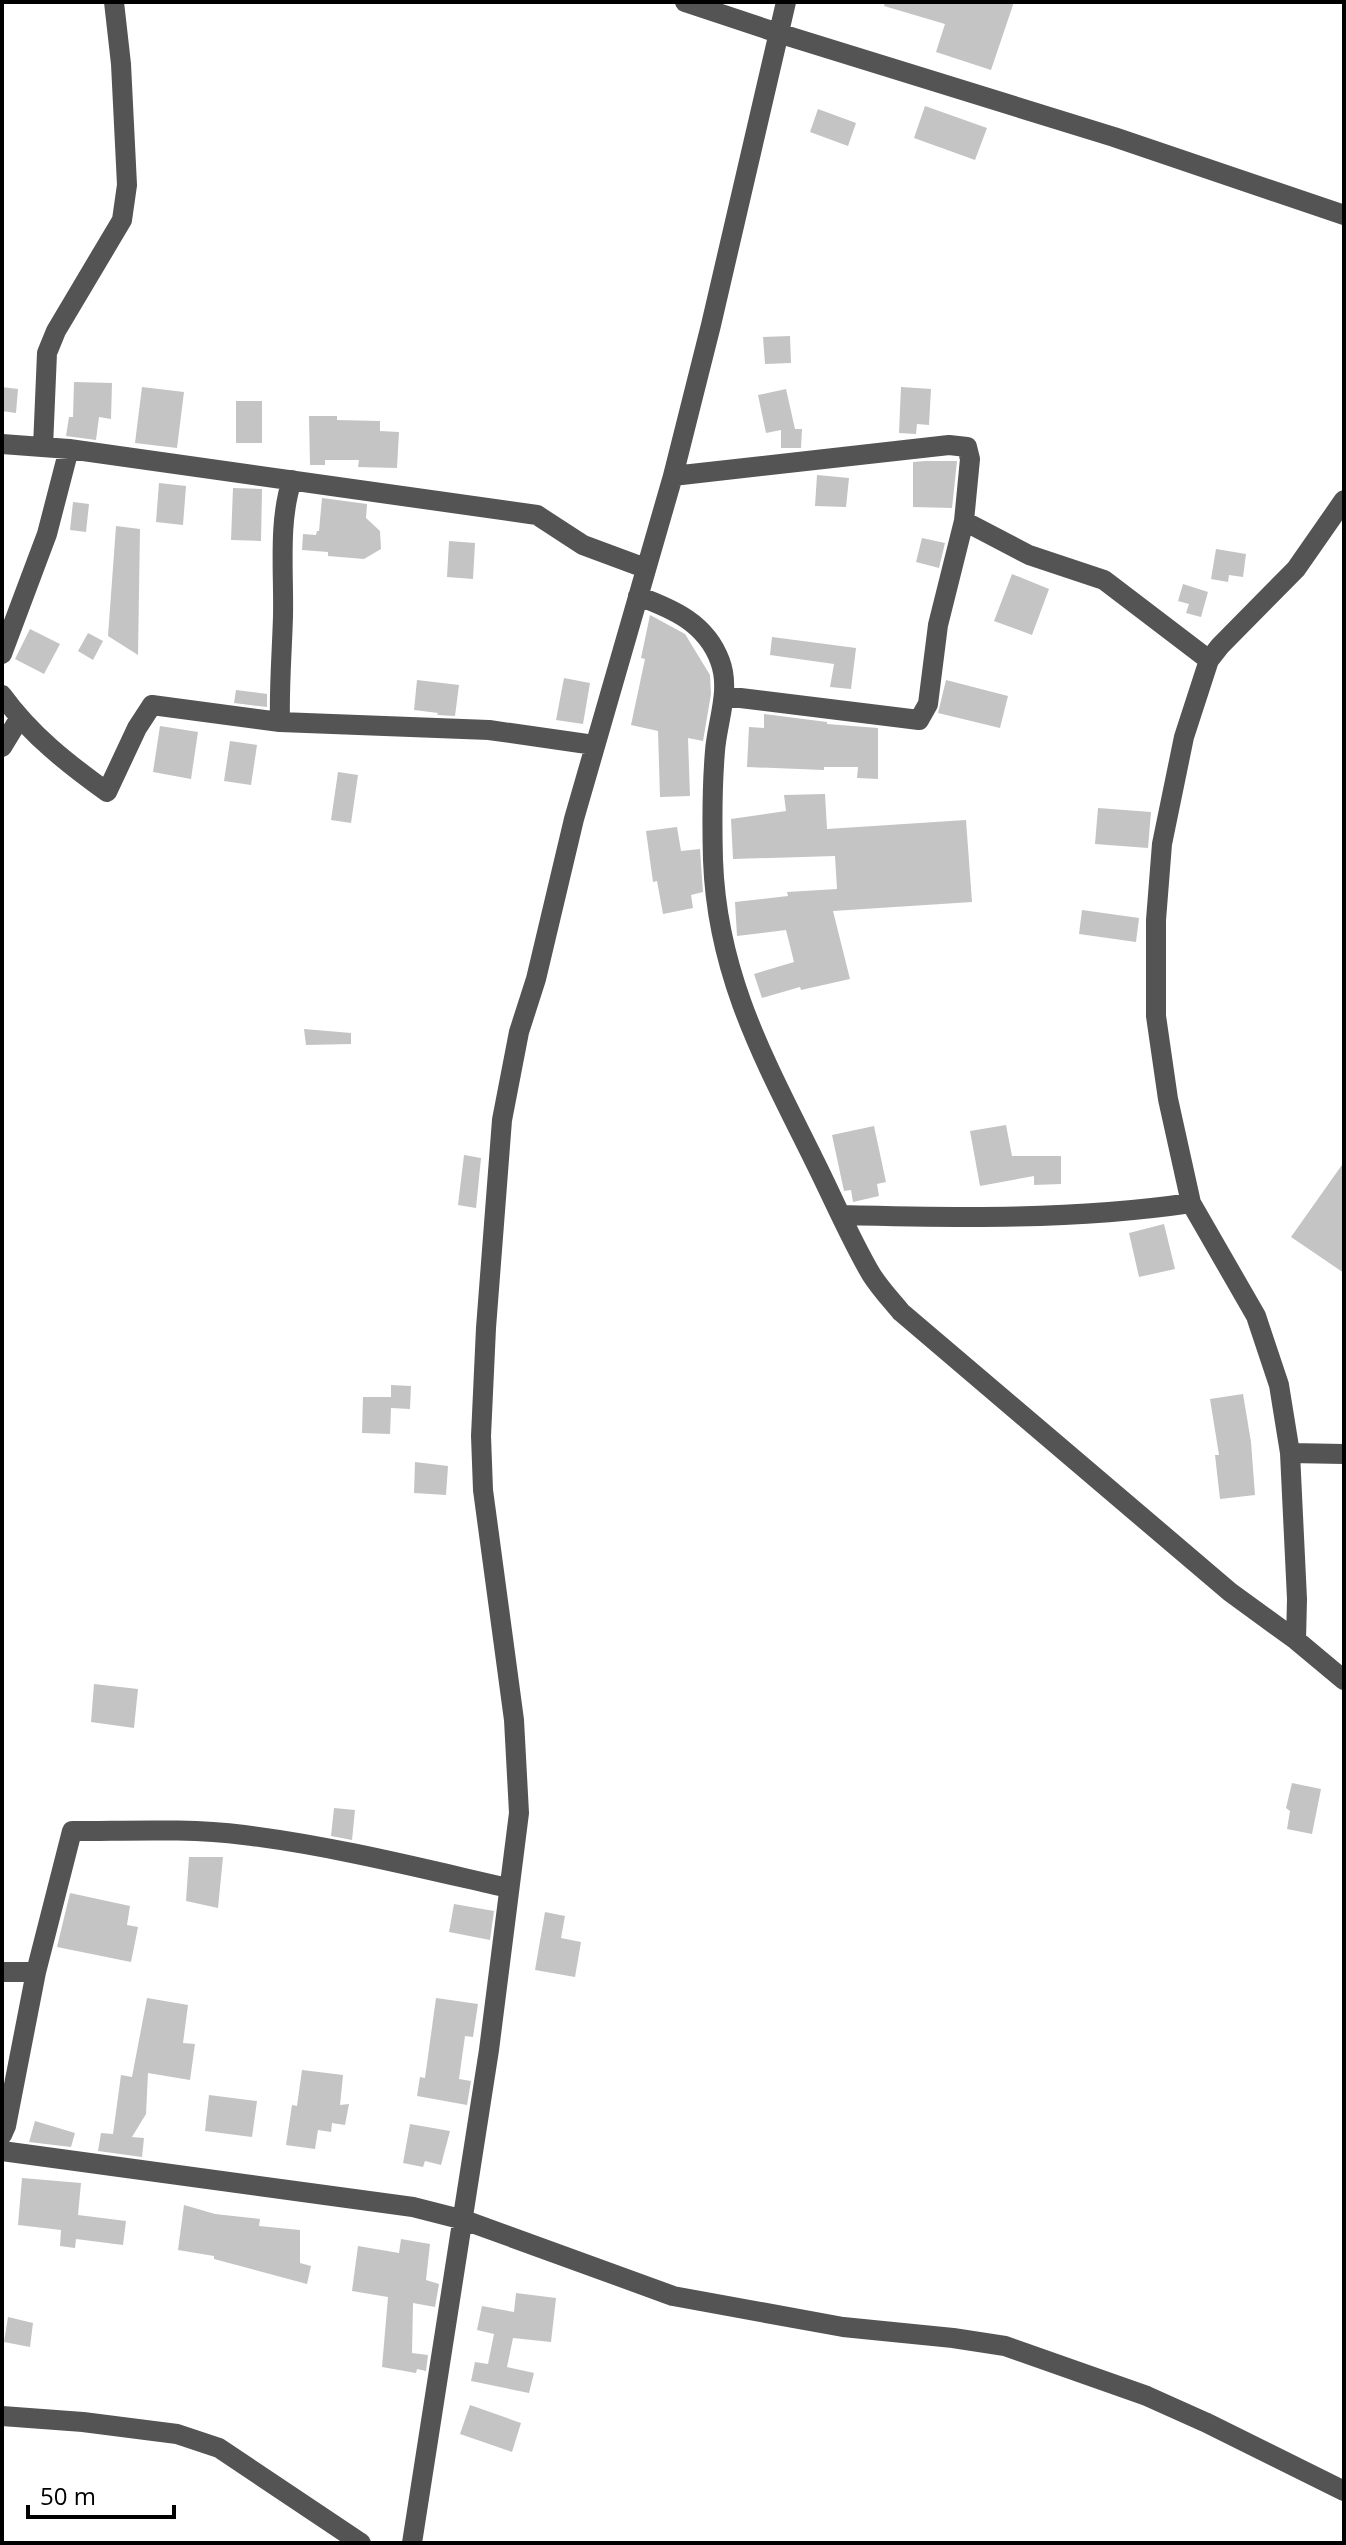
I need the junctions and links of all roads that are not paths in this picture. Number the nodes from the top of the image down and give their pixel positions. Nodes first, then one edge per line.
1 (114, 2) edge
2 (685, 2) edge
3 (786, 2) edge
4 (778, 33) junction
5 (1344, 215) edge
6 (2, 444) edge
7 (43, 447) junction
8 (69, 449) junction
9 (673, 476) junction
10 (292, 480) junction
11 (1344, 500) edge
12 (964, 521) junction
13 (645, 568) junction
14 (638, 596) junction
15 (2, 654) edge
16 (1209, 660) junction
17 (2, 695) edge
18 (724, 696) junction
19 (19, 719) junction
20 (280, 722) junction
21 (594, 745) junction
22 (2, 747) edge
23 (1191, 1203) junction
24 (841, 1215) junction
25 (1290, 1453) junction
26 (1344, 1454) edge
27 (1296, 1640) junction
28 (1344, 1680) edge
29 (508, 1888) junction
30 (2, 1972) edge
31 (36, 1972) junction
32 (2, 2135) edge
33 (2, 2151) edge
34 (464, 2220) junction
35 (2, 2416) edge
36 (1344, 2491) edge
37 (361, 2543) edge
38 (412, 2543) edge

1 - 7 street
2 - 4 street
3 - 4 street
4 - 5 street
4 - 9 street
6 - 7 street
7 - 8 street
8 - 10 street
8 - 15 street
9 - 12 street
9 - 13 street
10 - 13 street
10 - 20 street
11 - 16 street
12 - 16 street
12 - 18 street
13 - 14 street
14 - 18 street
14 - 21 street
16 - 23 street
17 - 19 street
18 - 24 street
19 - 20 street
19 - 22 street
20 - 21 street
21 - 29 street
23 - 24 street
23 - 25 street
24 - 27 street
25 - 26 street
25 - 27 street
27 - 28 street
29 - 31 street
29 - 34 street
30 - 31 street
31 - 32 street
33 - 34 street
34 - 36 street
34 - 38 street
35 - 37 street

